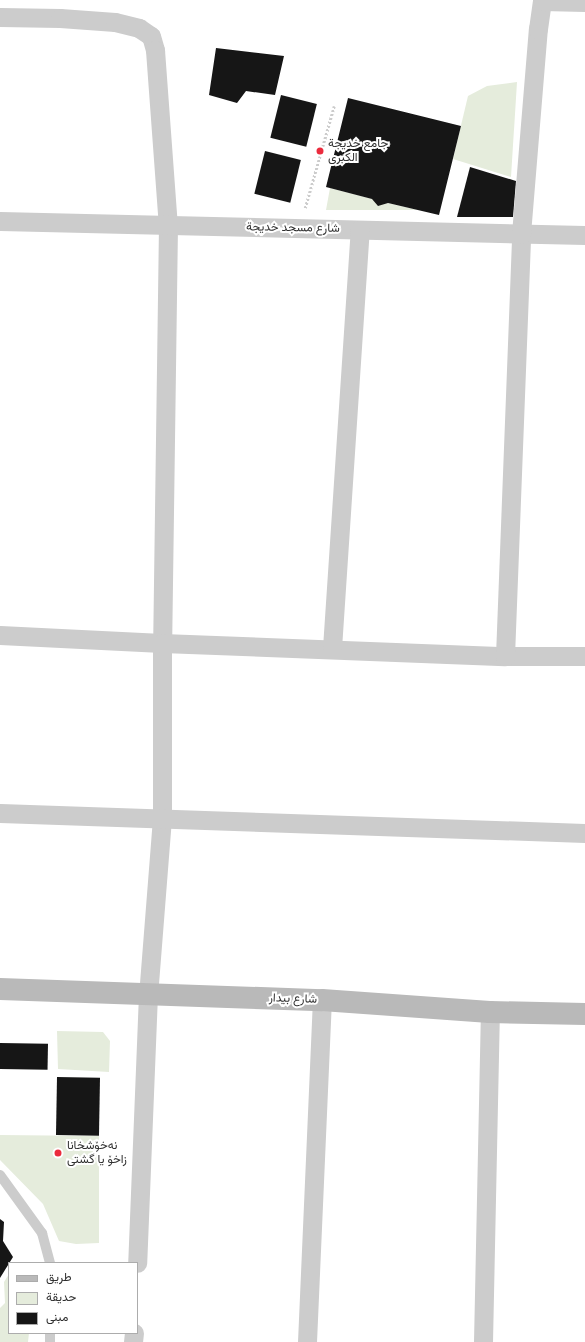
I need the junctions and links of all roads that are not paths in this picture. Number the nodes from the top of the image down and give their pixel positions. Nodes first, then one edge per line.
1 (585, 2) edge
2 (0, 17) edge
3 (0, 221) edge
4 (168, 225) junction
5 (360, 230) junction
6 (521, 234) junction
7 (585, 235) edge
8 (0, 635) edge
9 (162, 643) junction
10 (332, 648) junction
11 (505, 656) junction
12 (585, 656) edge
13 (0, 814) edge
14 (162, 818) junction
15 (585, 833) edge
16 (0, 989) edge
17 (148, 994) junction
18 (322, 1000) junction
19 (490, 1012) junction
20 (585, 1014) edge
21 (0, 1176) edge
22 (50, 1262) edge
23 (136, 1262) edge
24 (307, 1342) edge
25 (483, 1342) edge

1 - 6 street
2 - 4 street
3 - 4 street, شارع مسجد خديجة
4 - 5 street, شارع مسجد خديجة
4 - 9 street
5 - 6 street, شارع مسجد خديجة
5 - 10 street
6 - 7 street, شارع مسجد خديجة
6 - 11 street
8 - 9 street
9 - 10 street
9 - 14 street
10 - 11 street
11 - 12 street
13 - 14 street
14 - 15 street
14 - 17 street
16 - 17 main road, شارع بيدار
17 - 18 main road, شارع بيدار
17 - 23 street
18 - 19 main road, شارع بيدار
18 - 24 street
19 - 20 main road, شارع بيدار
19 - 25 street
21 - 22 lane

